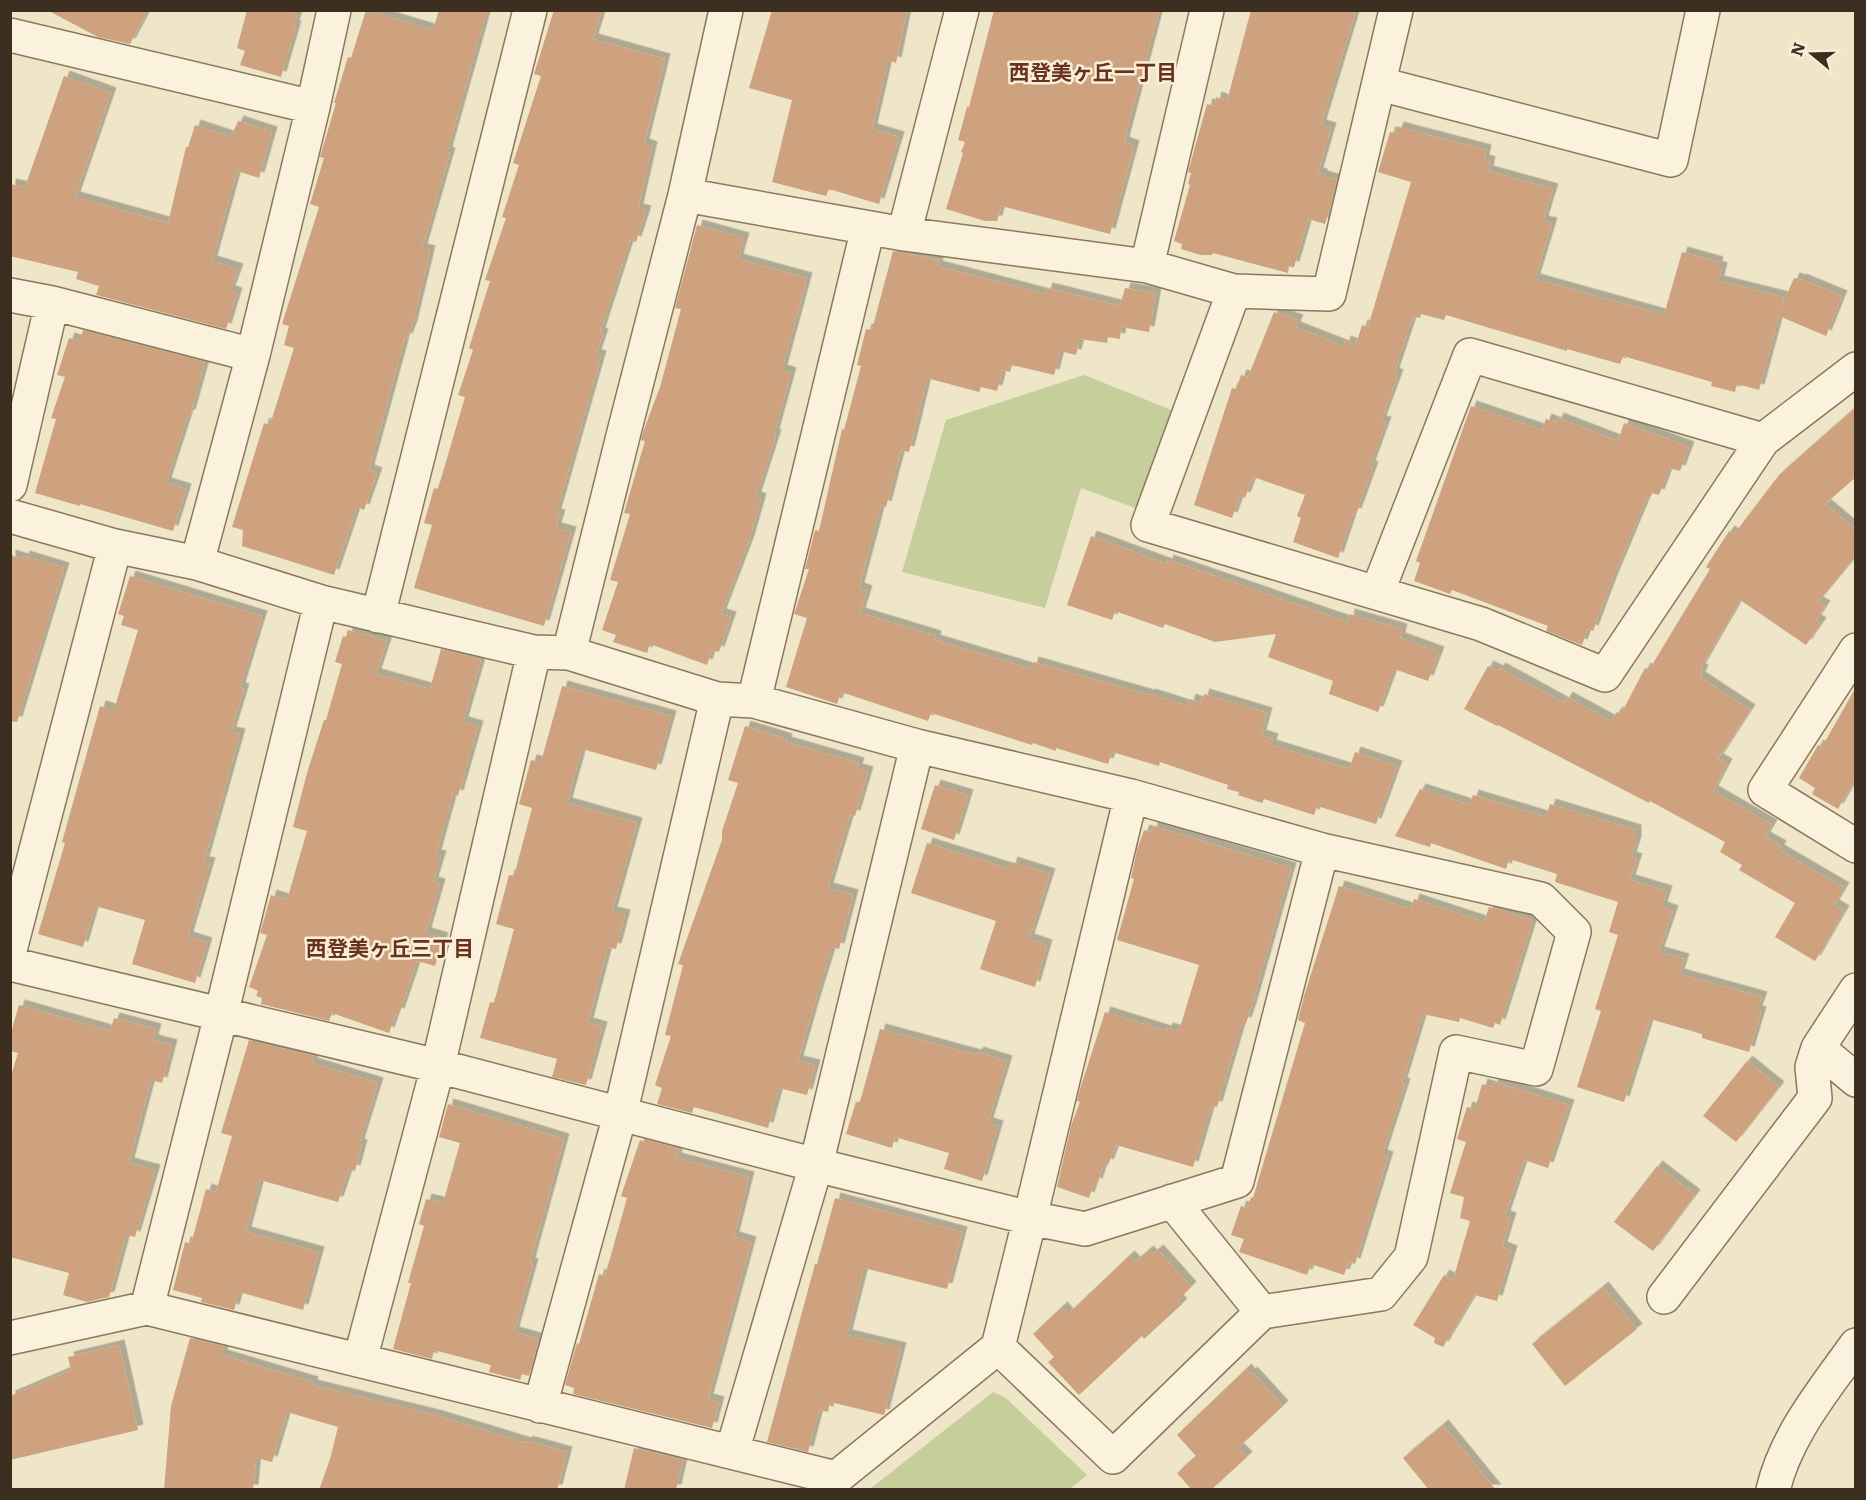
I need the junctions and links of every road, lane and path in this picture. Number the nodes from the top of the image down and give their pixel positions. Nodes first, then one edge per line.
1 (334, 10) edge
2 (530, 10) edge
3 (726, 10) edge
4 (962, 10) edge
5 (1207, 10) edge
6 (1396, 10) edge
7 (1703, 10) edge
8 (15, 30) edge
9 (1380, 84) junction
10 (313, 107) junction
11 (685, 195) junction
12 (868, 228) junction
13 (904, 234) junction
14 (1147, 266) junction
15 (1234, 291) junction
16 (10, 295) edge
17 (52, 303) junction
18 (254, 356) junction
19 (1856, 369) edge
20 (1763, 440) junction
21 (10, 485) edge
22 (10, 516) edge
23 (115, 546) junction
24 (197, 563) junction
25 (1377, 593) junction
26 (321, 602) junction
27 (378, 616) junction
28 (1856, 650) edge
29 (534, 652) junction
30 (569, 653) junction
31 (717, 699) junction
32 (754, 701) junction
33 (917, 746) junction
34 (1131, 796) junction
35 (1856, 846) edge
36 (1322, 850) junction
37 (10, 950) edge
38 (10, 964) edge
39 (1856, 990) edge
40 (221, 1015) junction
41 (1818, 1048) junction
42 (438, 1066) junction
43 (1856, 1080) edge
44 (620, 1115) junction
45 (816, 1165) junction
46 (1173, 1201) junction
47 (1030, 1218) junction
48 (1665, 1297) dead end
49 (147, 1308) junction
50 (1262, 1312) junction
51 (10, 1338) edge
52 (1856, 1345) edge
53 (998, 1347) junction
54 (360, 1360) junction
55 (540, 1406) junction
56 (732, 1452) junction
57 (1779, 1484) edge

1 - 10 street
2 - 27 street
3 - 11 street
4 - 13 street
5 - 14 street
6 - 9 street
7 - 9 street
8 - 10 street
9 - 15 street
10 - 18 street
11 - 12 street
11 - 30 street
12 - 13 street
12 - 32 street
13 - 14 street
14 - 15 street
15 - 25 street
16 - 17 street
17 - 18 street
17 - 21 street
18 - 24 street
19 - 20 street
20 - 25 street
20 - 25 street
22 - 23 street
23 - 24 street
23 - 37 street
24 - 26 street
26 - 27 street
26 - 40 street
27 - 29 street
28 - 35 street
29 - 30 street
29 - 42 street
30 - 31 street
31 - 32 street
31 - 44 street
32 - 33 street
33 - 34 street
33 - 45 street
34 - 36 street
34 - 47 street
36 - 46 street
36 - 50 street
38 - 40 street
39 - 41 street
40 - 42 street
40 - 49 street
41 - 43 street
41 - 48 street
42 - 44 street
42 - 54 street
44 - 45 street
44 - 55 street
45 - 47 street
45 - 56 street
46 - 47 street
46 - 50 street
47 - 53 street
49 - 51 street
49 - 54 street
50 - 53 street
52 - 57 street
53 - 56 street
54 - 55 street
55 - 56 street

